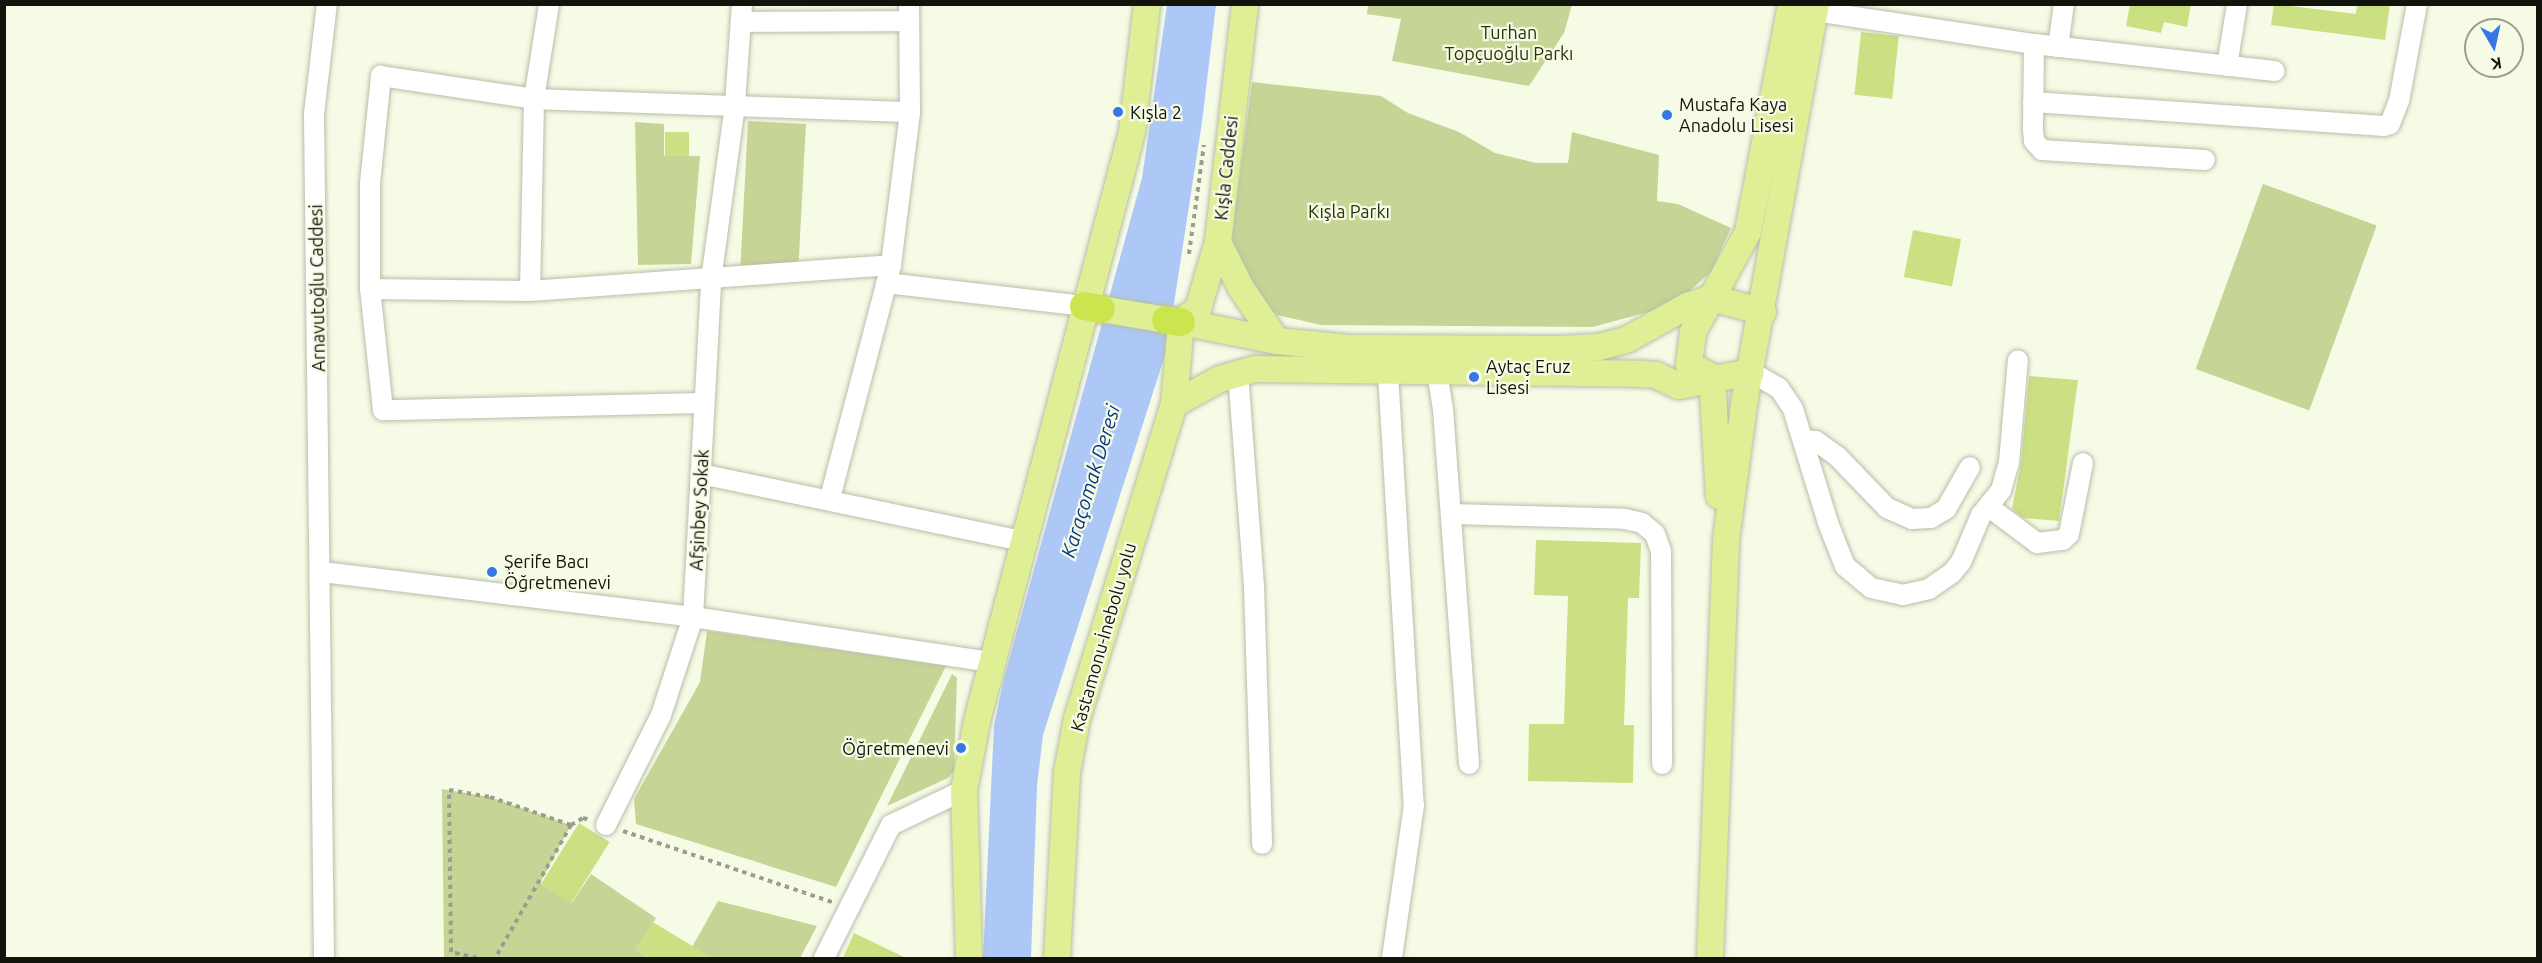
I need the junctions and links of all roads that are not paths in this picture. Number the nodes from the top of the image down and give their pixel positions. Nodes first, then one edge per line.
1 (327, 4) edge
2 (549, 4) edge
3 (1147, 4) edge
4 (1245, 4) edge
5 (2064, 4) edge
6 (2237, 4) edge
7 (2417, 4) edge
8 (1791, 6) edge
9 (1816, 8) edge
10 (741, 13) edge
11 (909, 13) edge
12 (2034, 44) junction
13 (2058, 47) junction
14 (2227, 66) junction
15 (2274, 71) dead end
16 (534, 99) junction
17 (2033, 102) junction
18 (735, 104) junction
19 (910, 112) junction
20 (2205, 160) dead end
21 (1218, 242) junction
22 (888, 274) junction
23 (711, 280) junction
24 (370, 289) junction
25 (530, 291) junction
26 (1712, 298) junction
27 (1093, 307) junction
28 (1763, 312) junction
29 (1174, 321) junction
30 (1277, 341) junction
31 (1387, 360) junction
32 (2018, 360) dead end
33 (1437, 372) junction
34 (1751, 372) junction
35 (1238, 373) junction
36 (1712, 377) junction
37 (703, 403) junction
38 (1174, 404) junction
39 (1803, 440) junction
40 (2083, 463) dead end
41 (1970, 467) dead end
42 (701, 474) junction
43 (830, 498) junction
44 (1989, 507) junction
45 (1451, 514) junction
46 (1726, 540) junction
47 (1023, 541) junction
48 (322, 572) junction
49 (693, 617) junction
50 (990, 662) junction
51 (1469, 764) dead end
52 (1662, 764) dead end
53 (964, 790) junction
54 (606, 825) road end
55 (1262, 844) dead end
56 (324, 958) edge
57 (824, 958) edge
58 (969, 958) edge
59 (1060, 958) edge
60 (1392, 958) edge
61 (1710, 958) edge

1 - 48 street, Arnavutoğlu Caddesi
2 - 16 street
3 - 27 main road
4 - 21 main road, Kışla Caddesi
5 - 13 street
6 - 14 street
7 - 17 street
8 - 9 street
8 - 26 main road
9 - 12 street
9 - 28 main road
10 - 11 street
10 - 18 street, Afşinbey Sokak
11 - 19 street
12 - 13 street
12 - 17 street
13 - 14 street
14 - 15 street
16 - 18 street
16 - 24 street
16 - 25 street
17 - 20 street
18 - 19 street
18 - 23 street, Afşinbey Sokak
19 - 22 street
21 - 29 main road, Kışla Caddesi
21 - 30 main road
22 - 23 street
22 - 27 street
22 - 43 street
23 - 25 street
23 - 37 street, Afşinbey Sokak
24 - 25 street
24 - 37 street
26 - 28 main road
26 - 31 main road
26 - 36 main road
27 - 29 main road
27 - 47 main road
28 - 34 main road
29 - 30 main road
29 - 38 main road, Kastamonu-İnebolu yolu
30 - 31 main road
31 - 33 main road
31 - 35 main road
31 - 60 street
32 - 44 street
33 - 36 main road
33 - 45 street
34 - 36 main road
34 - 39 street
34 - 46 main road
35 - 38 main road
35 - 55 street
36 - 46 main road
37 - 42 street, Afşinbey Sokak
38 - 59 main road, Kastamonu-İnebolu yolu
39 - 41 street
39 - 44 street
40 - 44 street
42 - 43 street
42 - 49 street, Afşinbey Sokak
43 - 47 street
45 - 51 street
45 - 52 street
46 - 61 main road
47 - 50 main road
48 - 49 street
48 - 56 street, Arnavutoğlu Caddesi
49 - 50 street
49 - 54 street, Afşinbey Sokak
50 - 53 main road
53 - 57 street
53 - 58 main road

